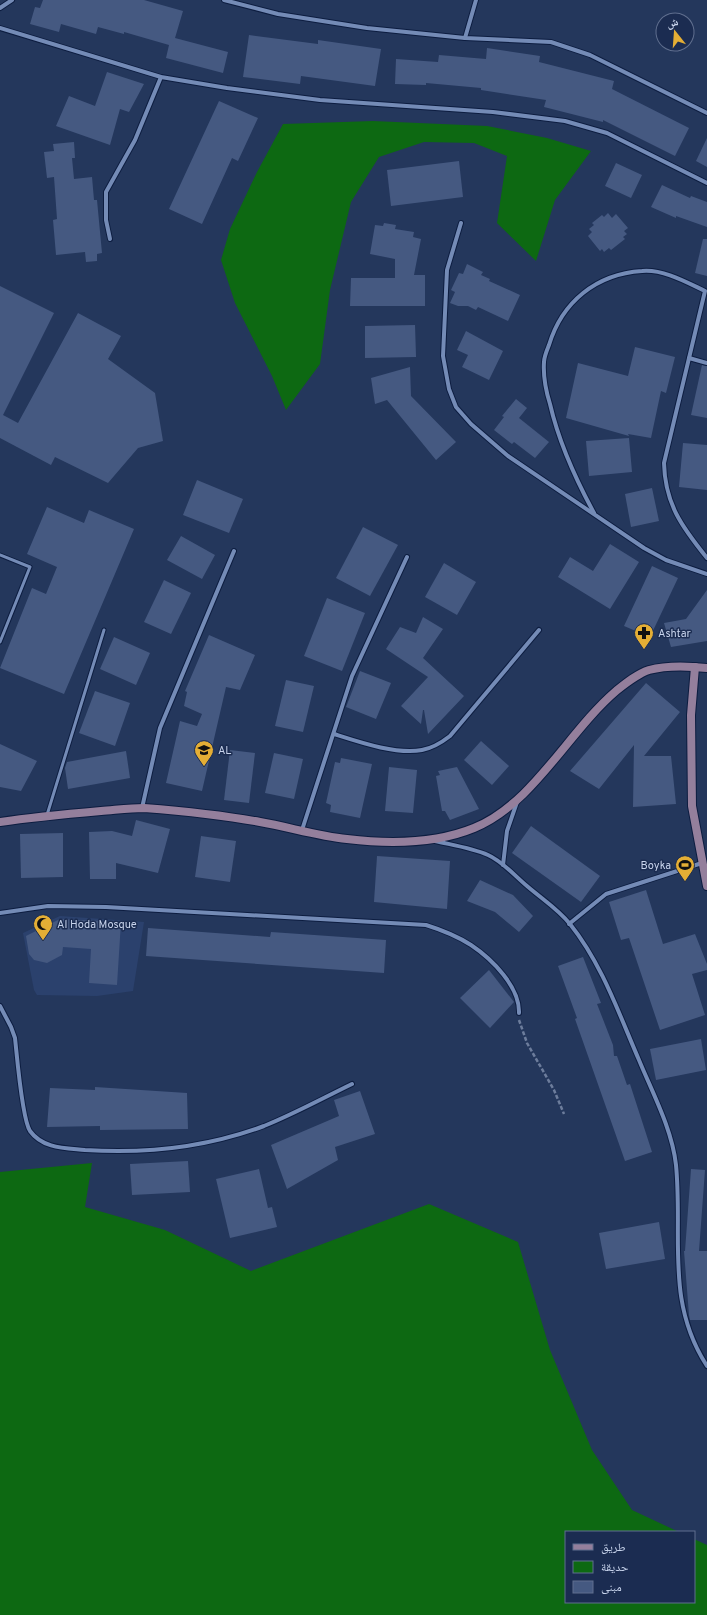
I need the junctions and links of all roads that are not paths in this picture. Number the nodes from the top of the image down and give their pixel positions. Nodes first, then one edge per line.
1 (12, 0) edge
2 (224, 0) edge
3 (476, 0) edge
4 (0, 8) edge
5 (0, 28) edge
6 (465, 38) junction
7 (162, 77) junction
8 (707, 113) edge
9 (707, 183) edge
10 (461, 223) dead end
11 (110, 239) dead end
12 (706, 291) edge
13 (689, 358) junction
14 (707, 363) edge
15 (594, 514) junction
16 (234, 551) dead end
17 (0, 555) edge
18 (406, 557) dead end
19 (707, 558) edge
20 (707, 574) edge
21 (104, 630) dead end
22 (539, 630) dead end
23 (0, 642) edge
24 (695, 667) junction
25 (707, 668) edge
26 (334, 734) junction
27 (517, 801) junction
28 (142, 808) junction
29 (47, 816) junction
30 (0, 822) edge
31 (302, 830) junction
32 (432, 840) junction
33 (702, 863) junction
34 (503, 866) junction
35 (707, 886) edge
36 (0, 913) edge
37 (569, 924) junction
38 (0, 1006) edge
39 (519, 1013) road end
40 (352, 1084) dead end
41 (707, 1366) edge

1 - 4 street
2 - 6 street
3 - 6 street
5 - 7 street
6 - 8 street
7 - 9 street
7 - 11 street
10 - 15 street
12 - 13 street
12 - 15 street
13 - 14 street
13 - 19 street
15 - 20 street
16 - 28 street
17 - 23 lane
18 - 26 street
21 - 29 lane
22 - 26 street
24 - 25 main road
24 - 27 main road
24 - 33 main road
26 - 31 street
27 - 32 main road
27 - 34 street
28 - 29 main road
28 - 31 main road
29 - 30 main road
31 - 32 main road
32 - 34 street
33 - 35 main road
33 - 37 street
34 - 37 street
36 - 39 street
37 - 41 street
38 - 40 street

